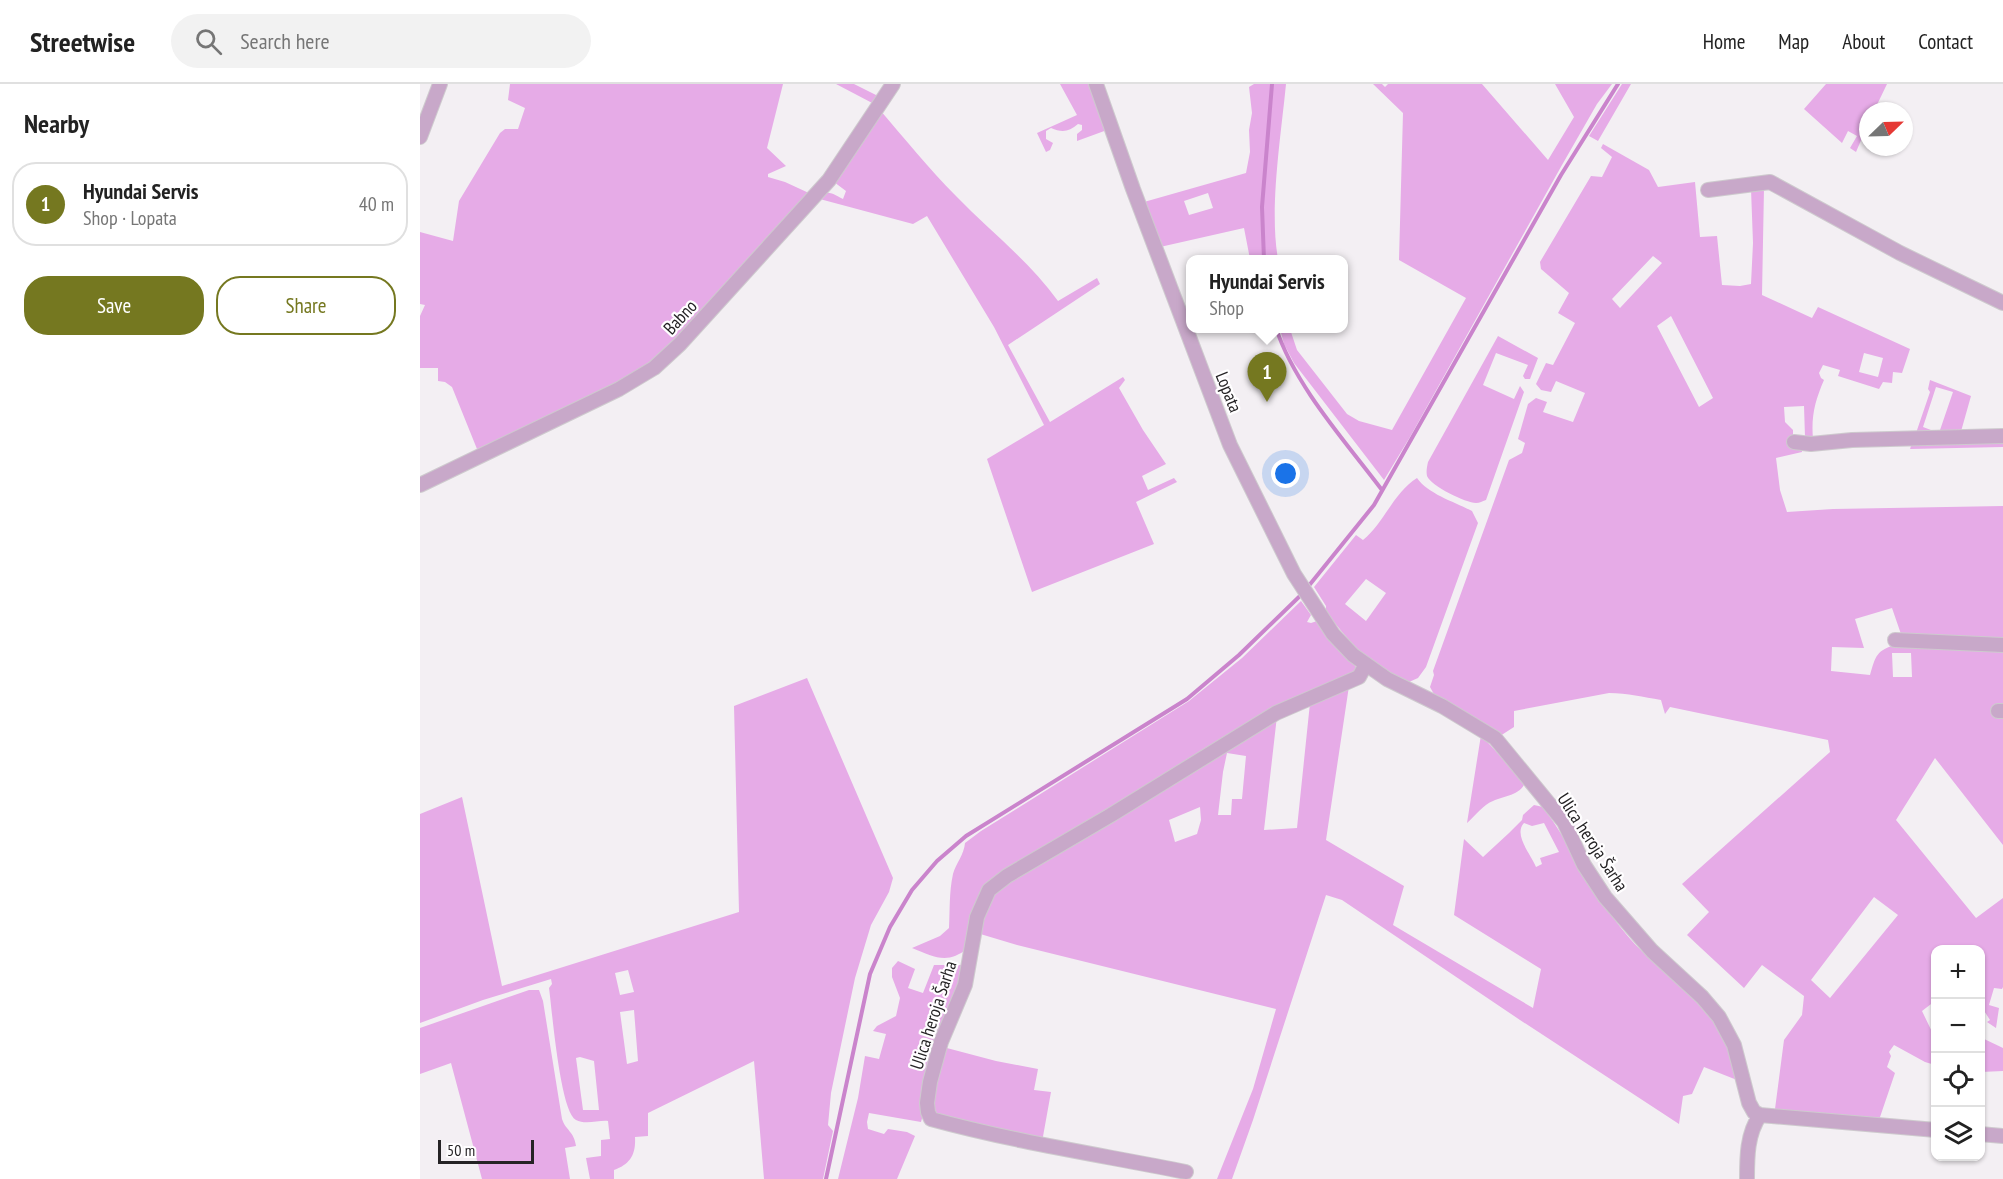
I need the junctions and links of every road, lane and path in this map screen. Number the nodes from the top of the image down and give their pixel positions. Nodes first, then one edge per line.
1 (440, 84) edge
2 (893, 84) edge
3 (1096, 84) edge
4 (420, 136) edge
5 (1708, 190) dead end
6 (2003, 303) edge
7 (1186, 329) edge
8 (1188, 333) edge
9 (2003, 436) edge
10 (1794, 442) dead end
11 (420, 485) edge
12 (1313, 602) joint
13 (1895, 640) dead end
14 (2003, 645) edge
15 (1366, 664) junction
16 (1760, 1115) junction
17 (1931, 1130) edge
18 (1985, 1134) edge
19 (2003, 1136) edge
20 (1186, 1172) dead end
21 (1747, 1179) edge

1 - 4 street
2 - 11 street, Babno
3 - 7 street, Lopata
5 - 6 street
8 - 12 street, Lopata
9 - 10 street
12 - 15 street, Ulica heroja Šarha
13 - 14 street
15 - 16 street, Ulica heroja Šarha
15 - 20 street, Ulica heroja Šarha
16 - 17 street
16 - 21 street
18 - 19 street

